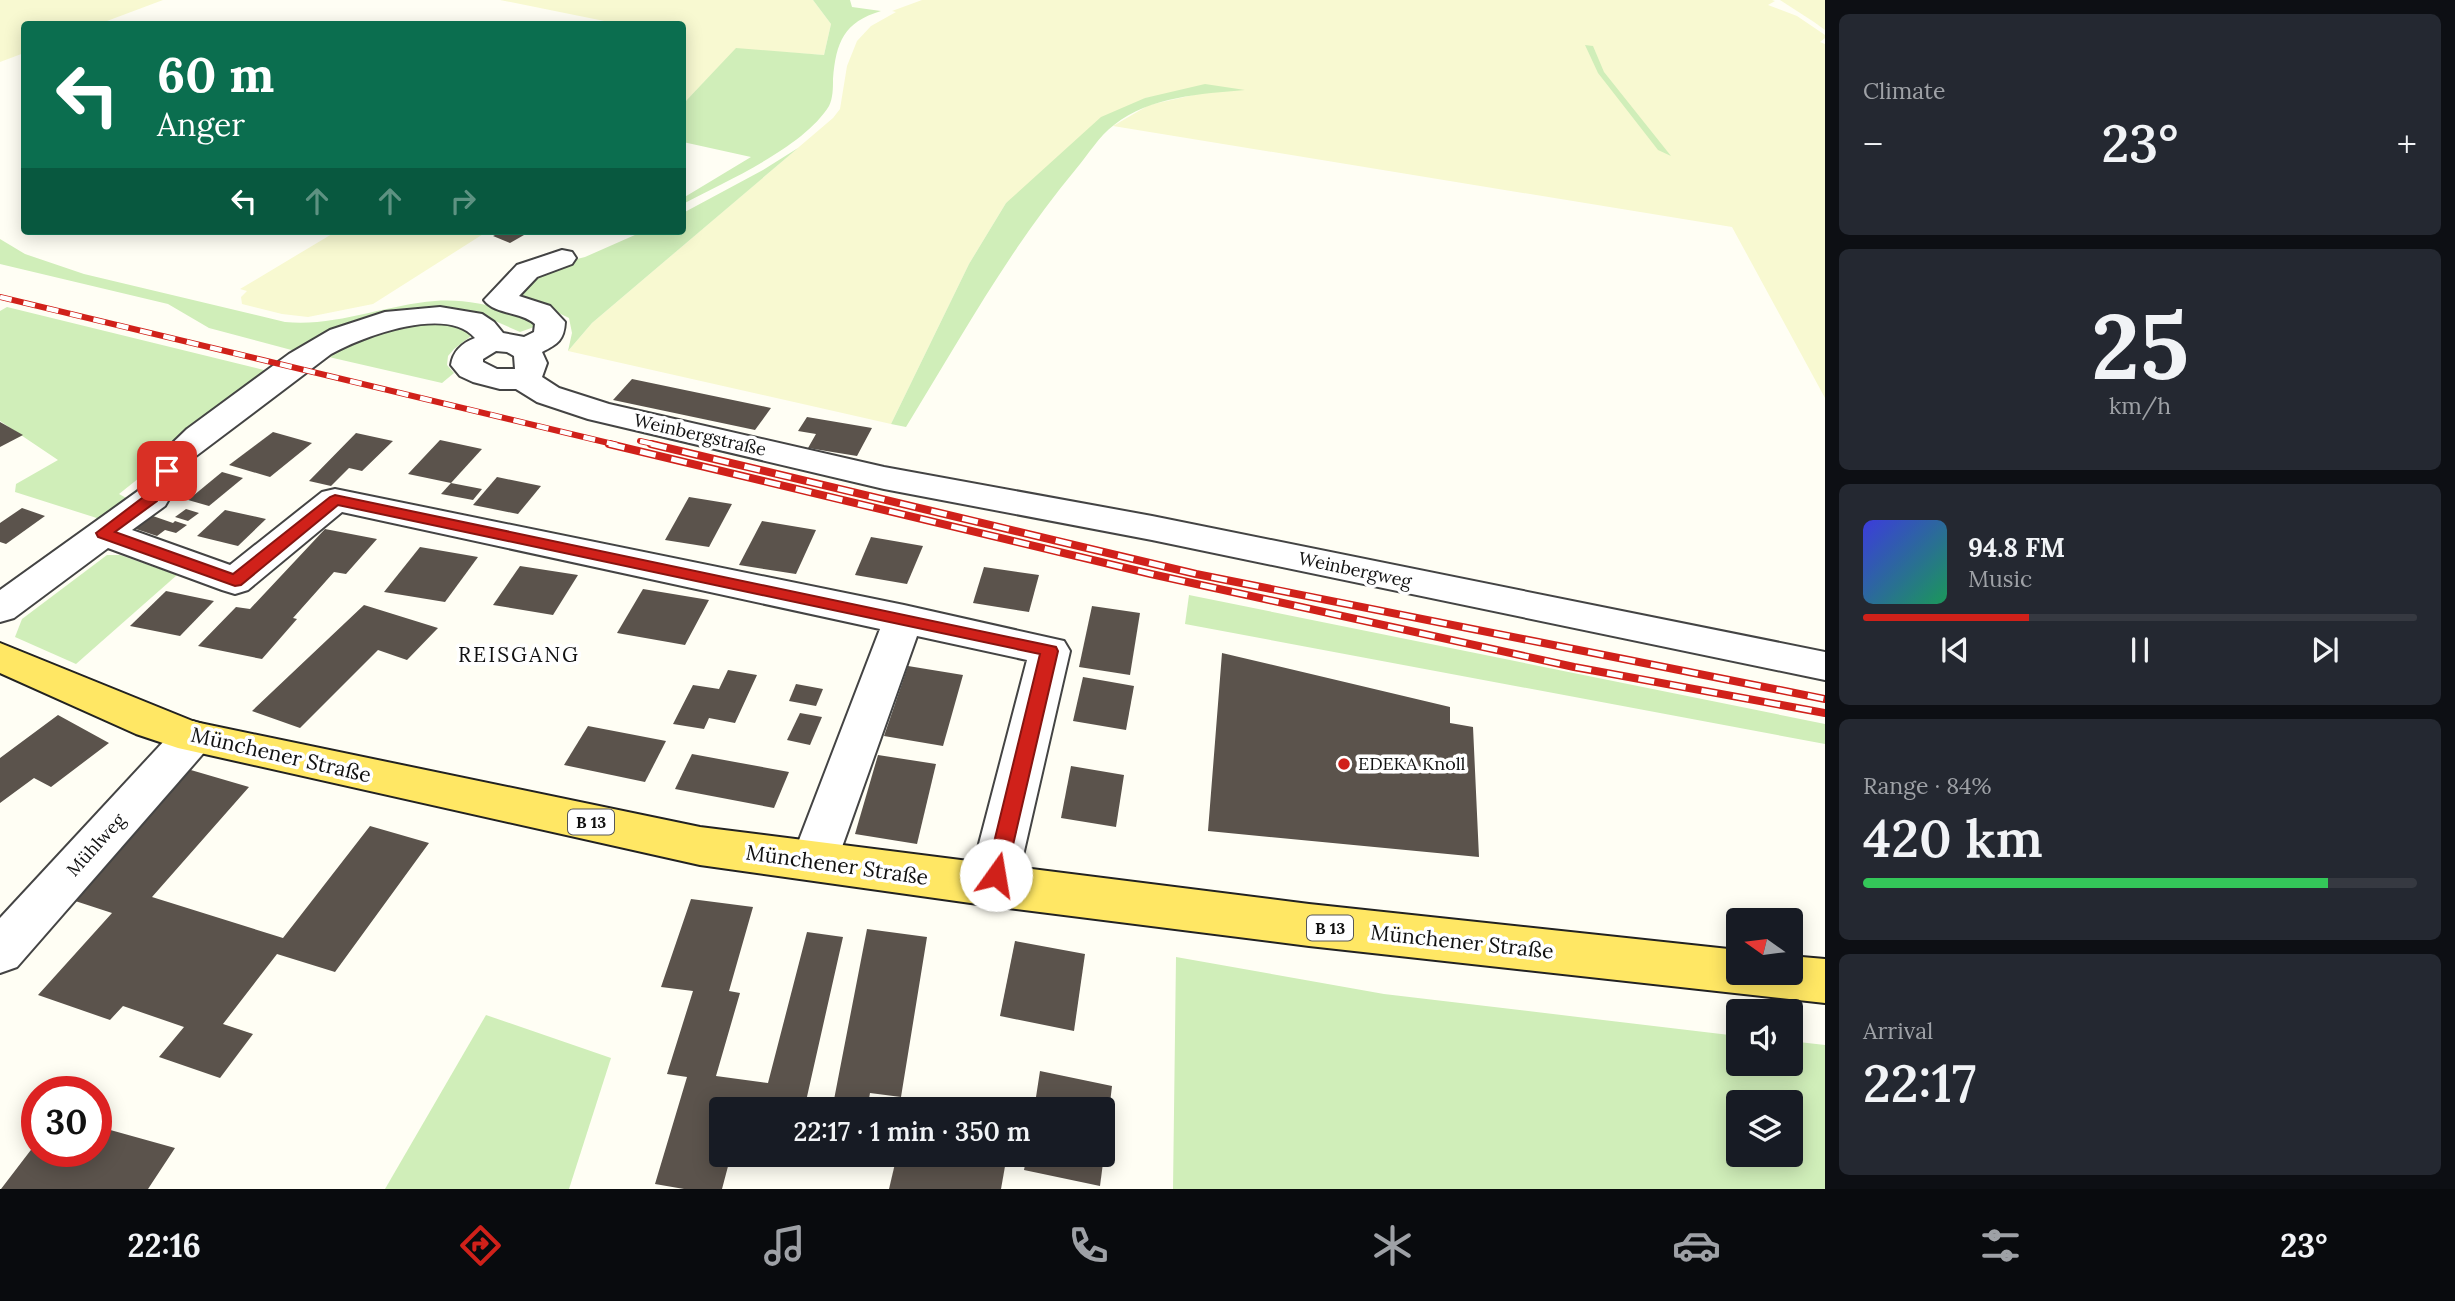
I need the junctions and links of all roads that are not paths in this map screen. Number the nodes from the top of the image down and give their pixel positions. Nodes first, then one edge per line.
1 (562, 258) dead end
2 (450, 296) dead end
3 (499, 300) junction
4 (513, 356) junction
5 (884, 478) joint
6 (103, 533) junction
7 (0, 609) edge
8 (904, 618) junction
9 (0, 657) edge
10 (1825, 666) edge
11 (193, 737) junction
12 (814, 861) junction
13 (992, 886) junction
14 (0, 952) edge
15 (1726, 971) edge
16 (1803, 979) edge
17 (1825, 981) edge

1 - 3 street
2 - 3 street
3 - 4 street
4 - 5 street, Weinbergstraße
4 - 6 street, Weinbergstraße
5 - 10 street, Weinbergweg
6 - 7 street, Weinbergstraße
6 - 8 street
8 - 12 street
8 - 13 street
9 - 11 main road, Münchener Straße / B 13
11 - 12 main road, Münchener Straße / B 13
11 - 14 street, Mühlweg
12 - 13 main road, Münchener Straße / B 13
13 - 15 main road, Münchener Straße / B 13
16 - 17 main road

